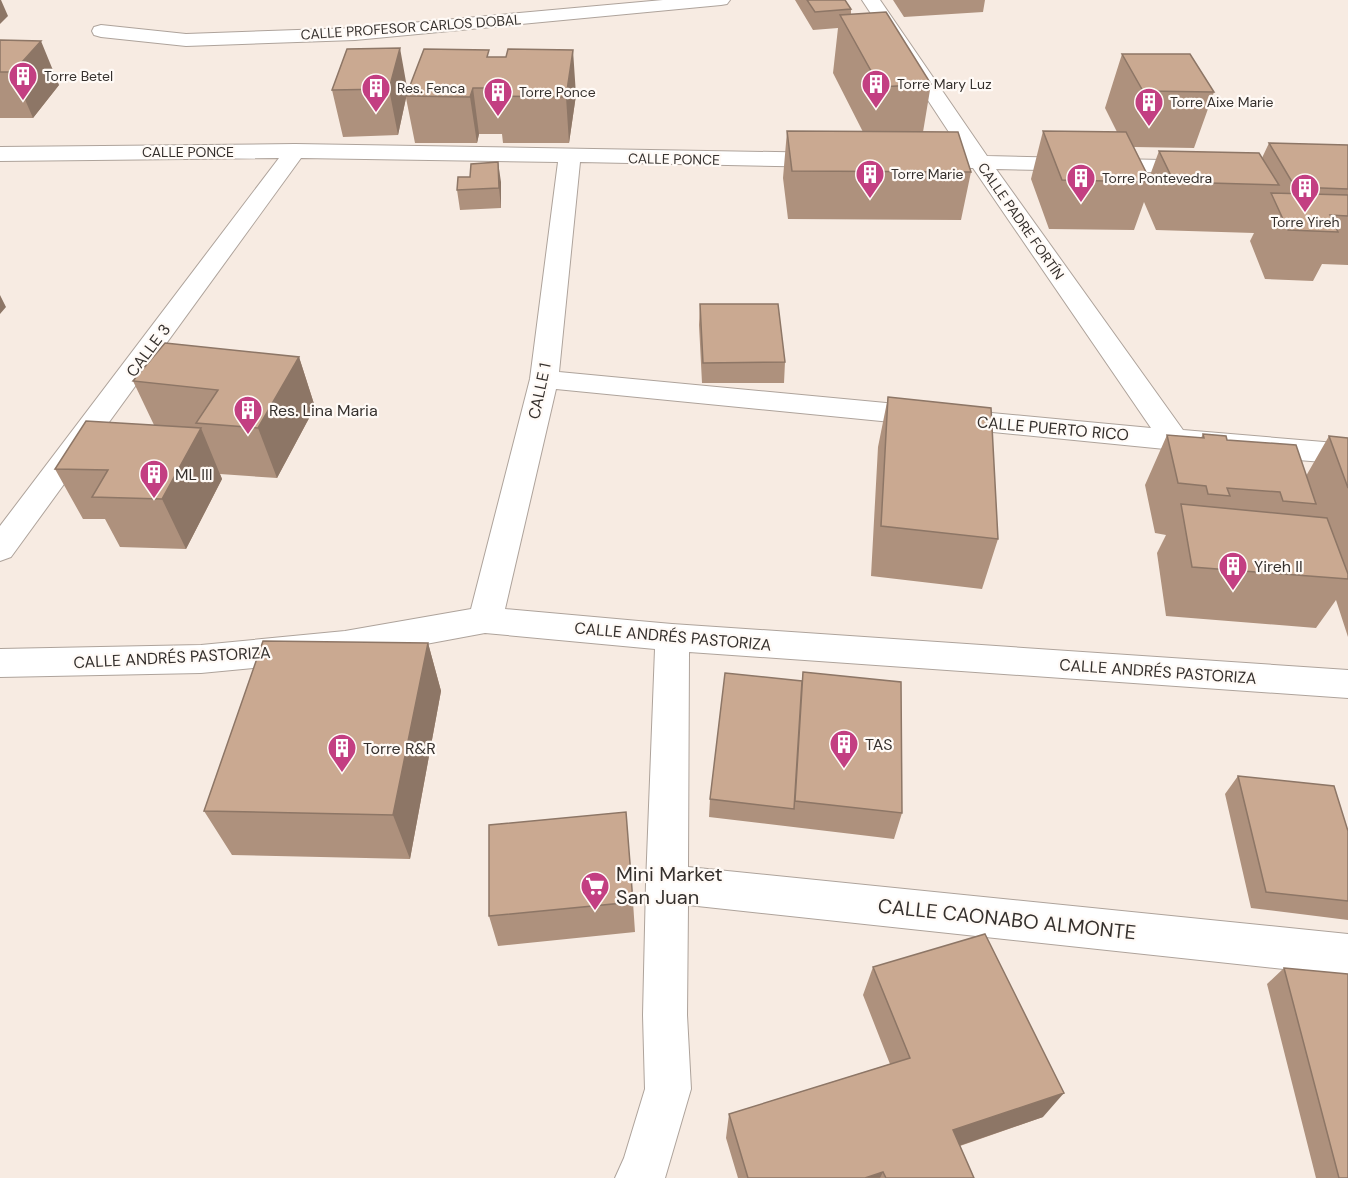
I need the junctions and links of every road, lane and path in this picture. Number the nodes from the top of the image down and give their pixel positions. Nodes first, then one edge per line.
1 (722, 0) edge
2 (871, 0) edge
3 (583, 7) edge
4 (101, 31) dead end
5 (295, 152) junction
6 (1, 154) edge
7 (570, 157) junction
8 (851, 160) edge
9 (898, 161) edge
10 (980, 162) junction
11 (1217, 166) edge
12 (544, 379) junction
13 (1175, 440) junction
14 (1348, 454) edge
15 (0, 549) edge
16 (485, 620) junction
17 (672, 637) junction
18 (0, 663) edge
19 (1348, 684) edge
20 (666, 884) junction
21 (1348, 955) edge
22 (639, 1178) edge

1 - 3 street, CALLE PROFESOR CARLOS DOBAL
2 - 10 street, CALLE PADRE FORTÍN
3 - 4 street, CALLE PROFESOR CARLOS DOBAL
5 - 6 street, CALLE PONCE
5 - 7 street, CALLE PONCE
5 - 15 street, CALLE 3
7 - 8 street, CALLE PONCE
7 - 12 street, CALLE 1
9 - 10 street
10 - 11 street
10 - 13 street, CALLE PADRE FORTÍN
12 - 13 street, CALLE PUERTO RICO
12 - 16 street, CALLE 1
13 - 14 street, CALLE PUERTO RICO
16 - 17 street, CALLE ANDRÉS PASTORIZA
16 - 18 street, CALLE ANDRÉS PASTORIZA
17 - 19 street, CALLE ANDRÉS PASTORIZA
17 - 20 street
20 - 21 street, CALLE CAONABO ALMONTE
20 - 22 street

